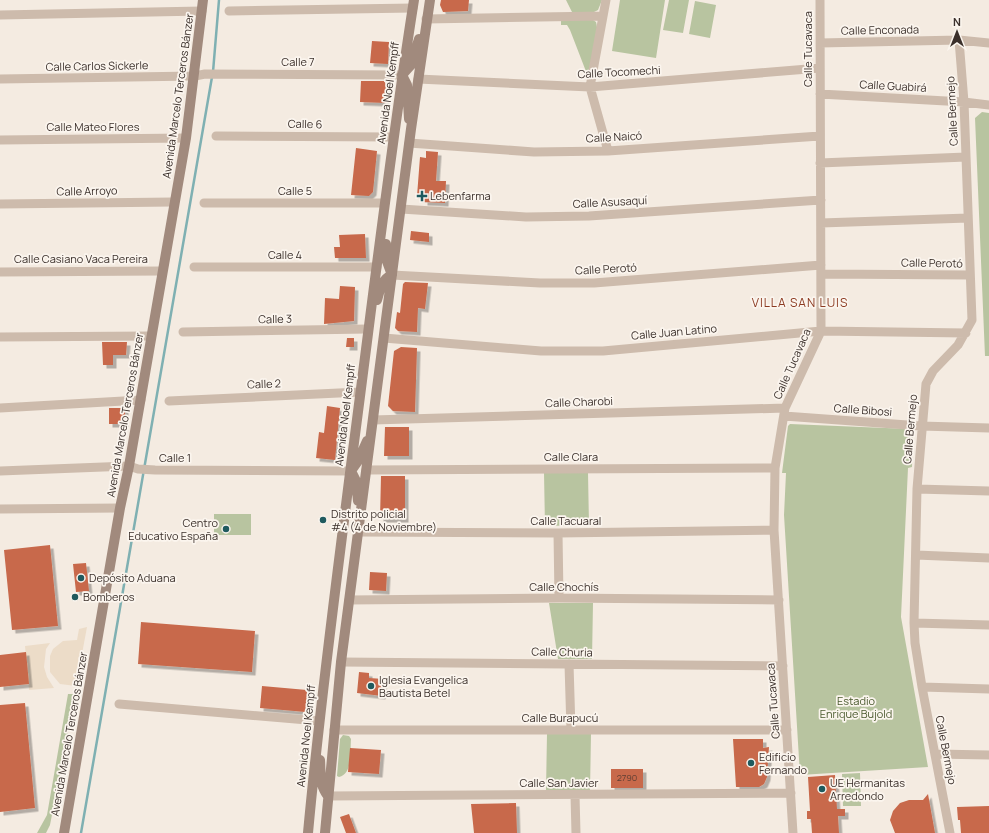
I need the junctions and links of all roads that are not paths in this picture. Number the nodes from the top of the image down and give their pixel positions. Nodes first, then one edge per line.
1 (203, 0) edge
2 (430, 0) edge
3 (606, 0) edge
4 (820, 0) edge
5 (414, 4) edge
6 (202, 11) junction
7 (229, 11) dead end
8 (0, 15) edge
9 (603, 16) junction
10 (426, 19) junction
11 (424, 34) junction
12 (960, 40) junction
13 (820, 43) junction
14 (989, 43) edge
15 (820, 68) junction
16 (200, 75) junction
17 (402, 75) junction
18 (0, 79) edge
19 (418, 79) junction
20 (590, 87) junction
21 (820, 94) junction
22 (964, 102) junction
23 (989, 105) edge
24 (411, 129) junction
25 (216, 136) dead end
26 (820, 136) junction
27 (393, 137) junction
28 (186, 138) junction
29 (0, 140) edge
30 (409, 143) junction
31 (608, 150) junction
32 (966, 157) junction
33 (820, 163) junction
34 (821, 200) junction
35 (173, 202) junction
36 (204, 203) dead end
37 (0, 204) edge
38 (384, 208) junction
39 (401, 209) junction
40 (968, 218) junction
41 (821, 223) junction
42 (194, 266) dead end
43 (376, 266) junction
44 (162, 270) junction
45 (821, 270) junction
46 (0, 272) edge
47 (392, 275) junction
48 (970, 275) junction
49 (368, 326) junction
50 (821, 331) junction
51 (183, 332) dead end
52 (966, 333) junction
53 (151, 336) junction
54 (0, 337) edge
55 (384, 338) junction
56 (360, 392) junction
57 (141, 400) junction
58 (169, 400) dead end
59 (0, 408) edge
60 (785, 412) junction
61 (373, 423) junction
62 (921, 426) junction
63 (989, 428) edge
64 (133, 468) junction
65 (776, 468) junction
66 (351, 470) junction
67 (366, 470) junction
68 (0, 471) edge
69 (917, 489) junction
70 (989, 491) edge
71 (120, 508) junction
72 (0, 509) edge
73 (359, 528) junction
74 (774, 530) junction
75 (558, 533) junction
76 (916, 555) junction
77 (989, 558) edge
78 (559, 598) junction
79 (349, 600) junction
80 (779, 600) junction
81 (914, 623) junction
82 (989, 625) edge
83 (330, 626) junction
84 (341, 662) junction
85 (569, 664) junction
86 (783, 666) junction
87 (324, 680) junction
88 (922, 687) junction
89 (989, 688) edge
90 (119, 704) dead end
91 (319, 721) junction
92 (334, 726) junction
93 (571, 730) junction
94 (787, 730) junction
95 (317, 741) junction
96 (935, 754) junction
97 (989, 755) edge
98 (791, 793) junction
99 (575, 795) junction
100 (328, 796) junction
101 (64, 833) edge
102 (308, 833) edge
103 (325, 833) edge
104 (576, 833) edge
105 (793, 833) edge
106 (950, 833) edge

1 - 6 main road, Avenida Marcelo Terceros Bánzer
2 - 10 main road
3 - 9 street
4 - 13 street, Calle Tucavaca
5 - 7 street
5 - 17 main road, Avenida Noel Kempff
6 - 8 street
6 - 16 main road, Avenida Marcelo Terceros Bánzer
9 - 10 street
9 - 20 street
10 - 11 main road
11 - 17 main road
11 - 19 main road
12 - 13 street, Calle Enconada
12 - 14 street, Calle Enconada
12 - 22 street, Calle Bermejo
13 - 15 street, Calle Tucavaca
15 - 20 street, Calle Tocomechi
15 - 21 street, Calle Tucavaca
16 - 17 street, Calle 7
16 - 18 street, Calle Carlos Sickerle
16 - 28 main road, Avenida Marcelo Terceros Bánzer
17 - 24 main road
17 - 27 main road, Avenida Noel Kempff
19 - 20 street, Calle Tocomechi
19 - 24 main road
20 - 31 street
21 - 22 street, Calle Guabirá
21 - 26 street, Calle Tucavaca
22 - 23 street, Calle Guabirá
22 - 32 street, Calle Bermejo
24 - 30 main road
25 - 27 street, Calle 6
26 - 31 street, Calle Naicó
26 - 33 street, Calle Tucavaca
27 - 38 main road, Avenida Noel Kempff
28 - 29 street, Calle Mateo Flores
28 - 35 main road, Avenida Marcelo Terceros Bánzer
30 - 31 street, Calle Naicó
30 - 39 main road
32 - 33 street
32 - 40 street, Calle Bermejo
33 - 34 street, Calle Tucavaca
34 - 39 street, Calle Asusaquí
34 - 41 street, Calle Tucavaca
35 - 37 street, Calle Arroyo
35 - 44 main road, Avenida Marcelo Terceros Bánzer
36 - 38 street, Calle 5
38 - 43 main road, Avenida Noel Kempff
38 - 47 main road
39 - 47 main road
40 - 41 street
40 - 48 street, Calle Bermejo
41 - 45 street, Calle Tucavaca
42 - 43 street, Calle 4
43 - 49 main road, Avenida Noel Kempff
44 - 46 street, Calle Casiano Vaca Pereira
44 - 53 main road, Avenida Marcelo Terceros Bánzer
45 - 47 street, Calle Perotó
45 - 48 street, Calle Perotó
45 - 50 street, Calle Tucavaca
47 - 49 main road
47 - 55 main road
48 - 52 street, Calle Bermejo
49 - 51 street, Calle 3
49 - 56 main road, Avenida Noel Kempff
50 - 52 street, Calle Juan Latino
50 - 55 street, Calle Juan Latino
50 - 60 street, Calle Tucavaca
52 - 62 street, Calle Bermejo
53 - 54 street
53 - 57 main road, Avenida Marcelo Terceros Bánzer
55 - 61 main road
56 - 58 street, Calle 2
56 - 66 main road, Avenida Noel Kempff
57 - 59 street
57 - 64 main road, Avenida Marcelo Terceros Bánzer
60 - 61 street, Calle Charobi
60 - 62 street, Calle Bibosi
60 - 65 street, Calle Tucavaca
61 - 66 main road
61 - 67 main road
62 - 63 street, Calle Bibosi
62 - 69 street, Calle Bermejo
64 - 66 street, Calle 1
64 - 68 street, Calle 1
64 - 71 main road, Avenida Marcelo Terceros Bánzer
65 - 67 street, Calle Clara
65 - 74 street, Calle Tucavaca
66 - 73 main road
66 - 83 main road, Avenida Noel Kempff
67 - 73 main road
69 - 70 street
69 - 76 street, Calle Bermejo
71 - 72 street
71 - 101 main road, Avenida Marcelo Terceros Bánzer
73 - 75 street, Calle Tacuaral
73 - 79 main road
74 - 75 street, Calle Tacuaral
74 - 80 street, Calle Tucavaca
75 - 78 street
76 - 77 street
76 - 81 street, Calle Bermejo
78 - 79 street, Calle Chochís
78 - 80 street, Calle Chochís
79 - 84 main road
80 - 86 street, Calle Tucavaca
81 - 82 street
81 - 88 street, Calle Bermejo
83 - 84 main road
83 - 87 main road, Avenida Noel Kempff
84 - 85 street, Calle Churia
84 - 92 main road
85 - 86 street, Calle Churia
85 - 93 street
86 - 94 street, Calle Tucavaca
87 - 91 main road, Avenida Noel Kempff
87 - 92 main road
88 - 89 street
88 - 96 street, Calle Bermejo
90 - 91 street
91 - 95 main road, Avenida Noel Kempff
92 - 93 street, Calle Burapucú
92 - 100 main road
93 - 94 street, Calle Burapucú
94 - 98 street, Calle Tucavaca
95 - 100 main road
95 - 102 main road, Avenida Noel Kempff
96 - 97 street
96 - 106 street, Calle Bermejo
98 - 99 street, Calle San Javier
98 - 105 street, Calle Tucavaca
99 - 100 street, Calle San Javier
99 - 104 street
100 - 103 main road

